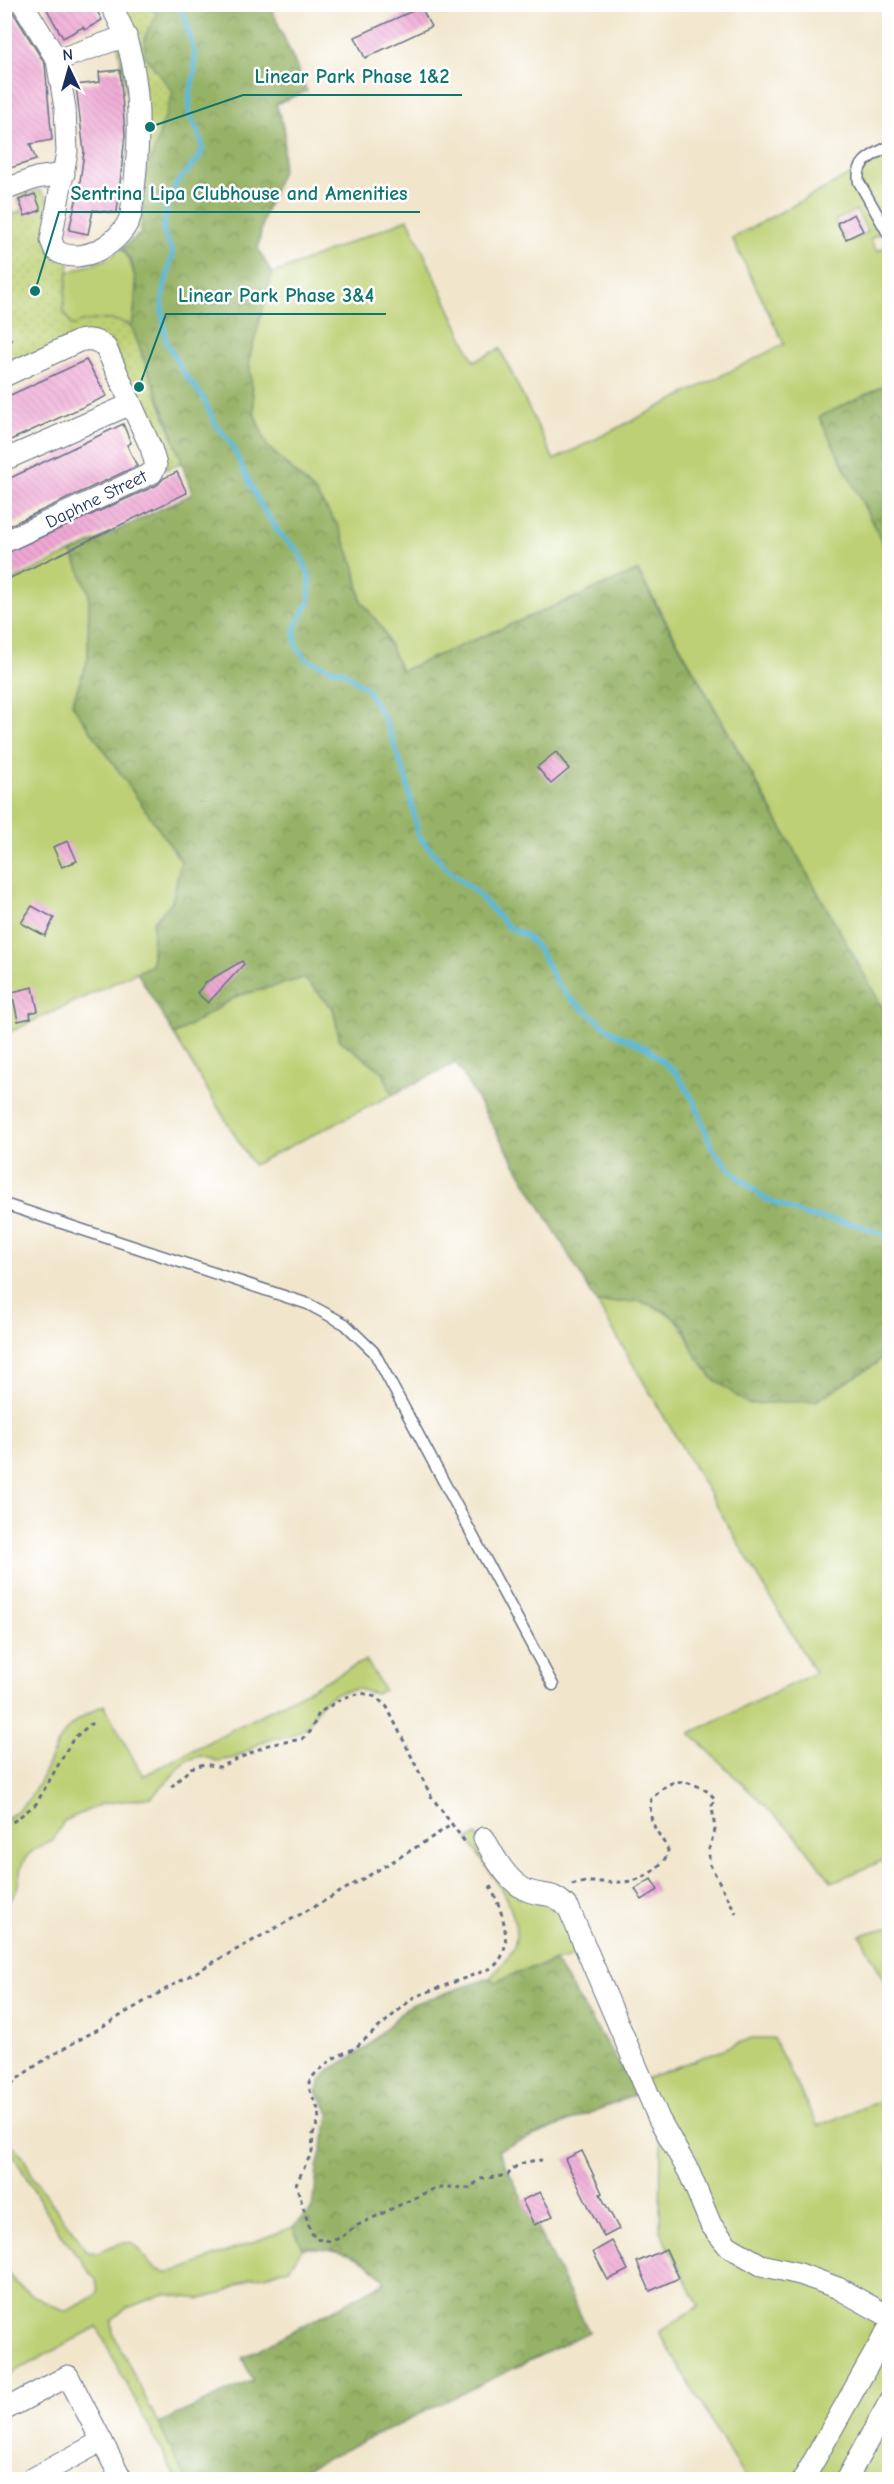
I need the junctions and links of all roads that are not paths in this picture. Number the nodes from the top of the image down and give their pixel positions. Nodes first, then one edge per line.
1 (23, 4) edge
2 (110, 4) edge
3 (126, 36) junction
4 (57, 60) junction
5 (890, 146) edge
6 (64, 174) junction
7 (4, 190) edge
8 (890, 237) edge
9 (4, 376) edge
10 (131, 404) junction
11 (4, 460) edge
12 (4, 542) edge
13 (4, 1204) edge
14 (553, 1685) dead end
15 (476, 1842) road end
16 (890, 2317) edge
17 (890, 2326) edge
18 (890, 2401) edge
19 (4, 2410) edge
20 (102, 2441) junction
21 (30, 2480) edge
22 (122, 2480) edge
23 (803, 2480) edge
24 (846, 2480) edge

1 - 4 street
2 - 3 street
3 - 4 street
3 - 6 street
4 - 6 street
5 - 8 lane
6 - 7 street
9 - 10 street, Daphne Street
10 - 11 street
10 - 12 street, Daphne Street
13 - 14 lane
15 - 16 street
17 - 23 street
18 - 24 street
19 - 20 street
20 - 21 street
20 - 22 street

